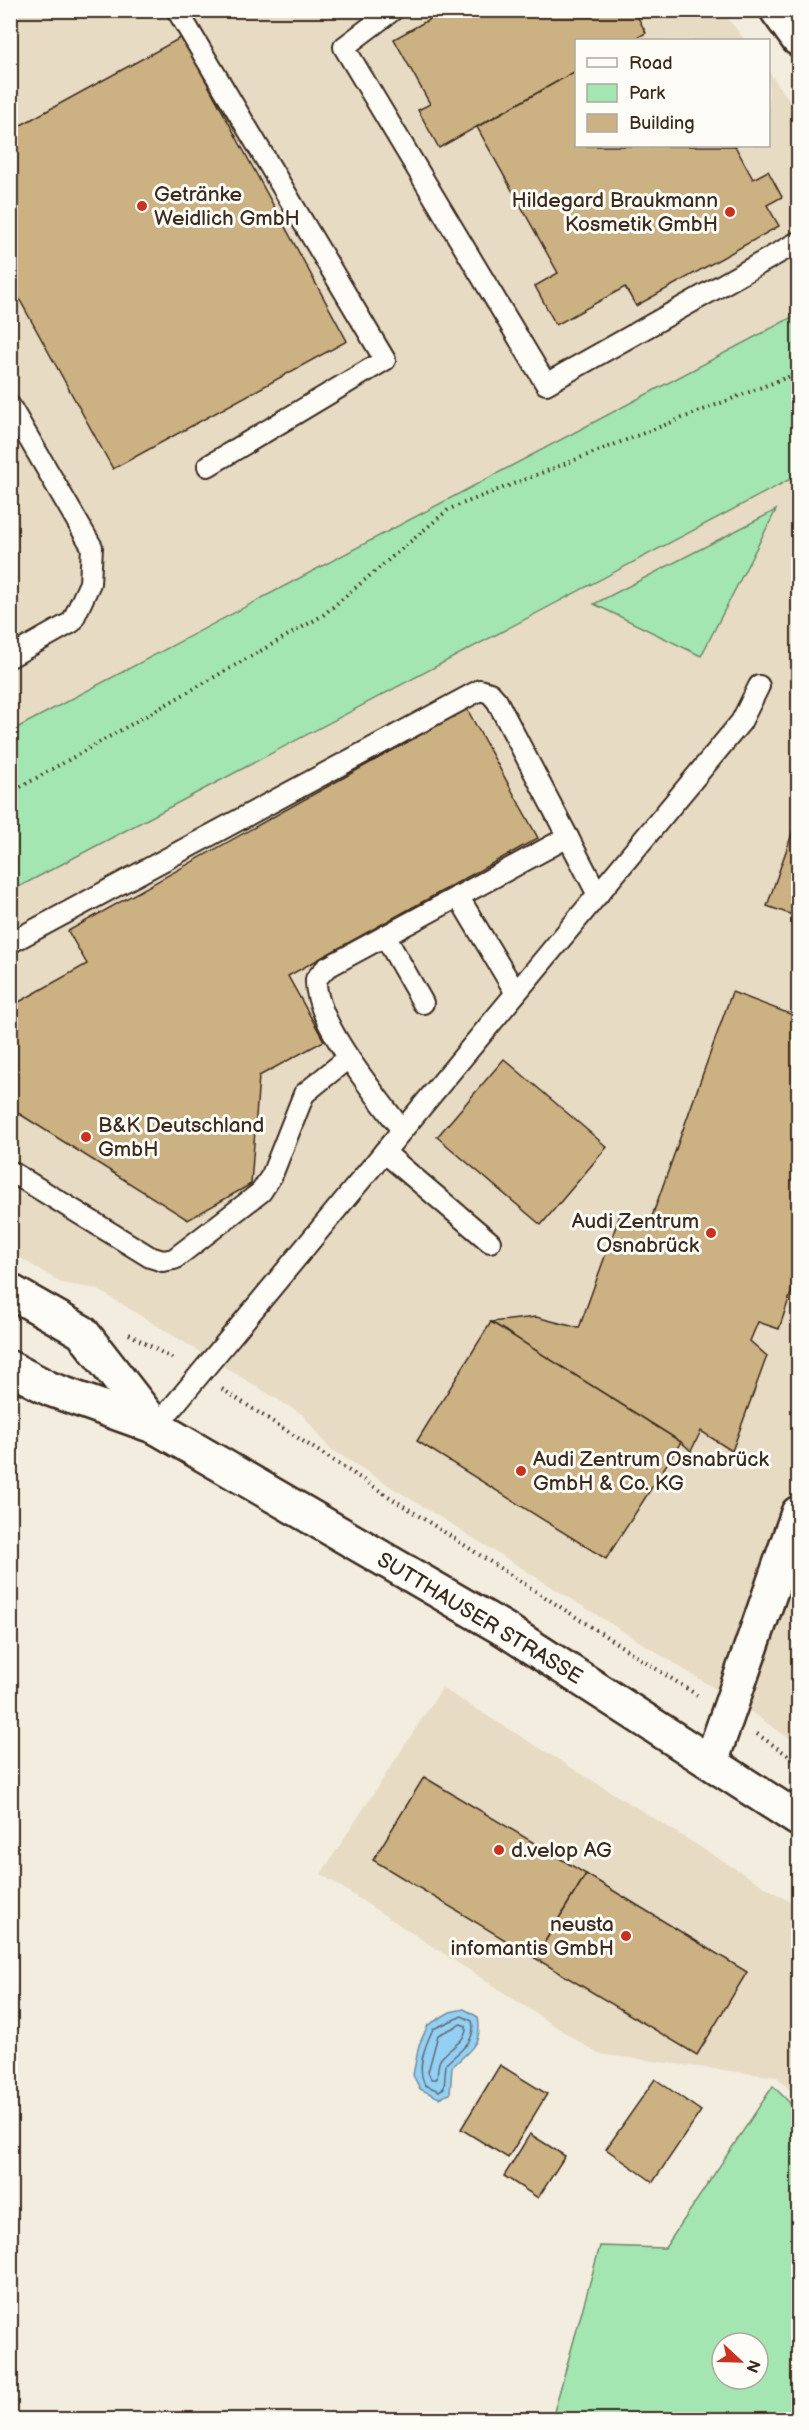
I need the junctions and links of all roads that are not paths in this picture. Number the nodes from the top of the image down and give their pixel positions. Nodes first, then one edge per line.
1 (177, 10) edge
2 (393, 10) edge
3 (777, 10) edge
4 (798, 39) edge
5 (798, 242) edge
6 (10, 406) edge
7 (208, 466) dead end
8 (10, 657) edge
9 (759, 686) dead end
10 (568, 837) junction
11 (598, 895) junction
12 (458, 896) junction
13 (385, 936) junction
14 (10, 943) edge
15 (516, 993) junction
16 (423, 1003) dead end
17 (348, 1058) junction
18 (402, 1130) junction
19 (384, 1152) junction
20 (10, 1171) edge
21 (490, 1242) dead end
22 (10, 1291) edge
23 (10, 1368) edge
24 (156, 1427) junction
25 (798, 1513) edge
26 (711, 1762) junction
27 (798, 1819) edge

1 - 7 lane
2 - 5 lane
3 - 4 street
6 - 8 lane
9 - 11 lane
10 - 11 lane
10 - 12 lane
10 - 14 lane
11 - 15 lane
12 - 13 lane
12 - 15 lane
13 - 16 lane
13 - 17 lane
15 - 18 lane
17 - 18 lane
17 - 20 lane
18 - 19 lane
19 - 21 lane
19 - 24 lane
22 - 24 street, SUTTHAUSER STRASSE
23 - 24 street, SUTTHAUSER STRASSE
24 - 26 street, SUTTHAUSER STRASSE
25 - 26 street
26 - 27 street, SUTTHAUSER STRASSE

